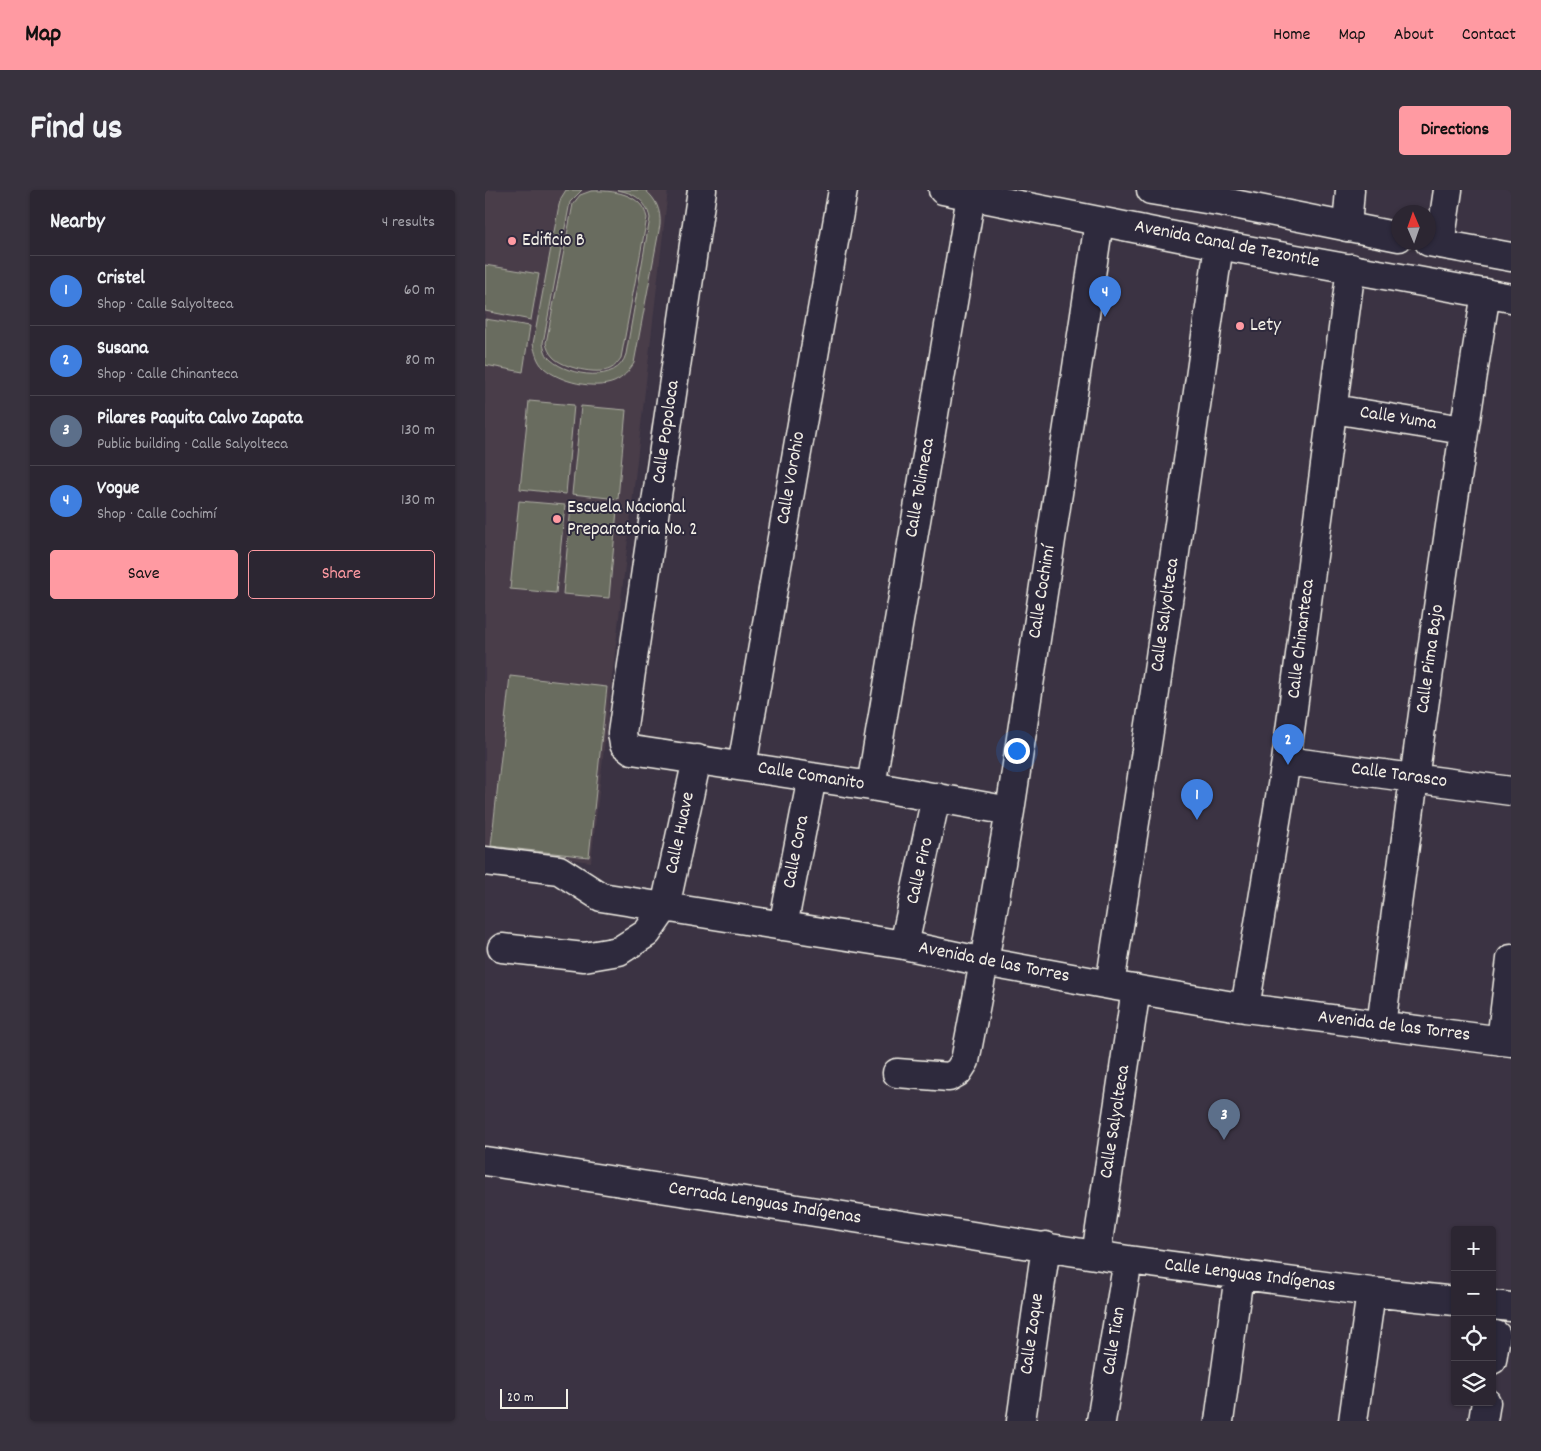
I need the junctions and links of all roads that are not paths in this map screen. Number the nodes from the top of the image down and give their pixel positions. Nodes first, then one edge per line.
1 (703, 190) edge
2 (843, 190) edge
3 (943, 190) edge
4 (1151, 190) edge
5 (1350, 190) edge
6 (1448, 190) edge
7 (972, 193) edge
8 (1225, 196) edge
9 (1099, 222) junction
10 (1347, 228) junction
11 (1436, 235) edge
12 (1391, 236) edge
13 (1436, 243) edge
14 (1219, 245) junction
15 (1511, 258) edge
16 (1351, 268) junction
17 (1499, 295) edge
18 (1333, 409) junction
19 (1463, 430) junction
20 (622, 733) joint
21 (697, 759) junction
22 (1286, 761) junction
23 (742, 766) junction
24 (812, 777) junction
25 (1414, 778) junction
26 (871, 786) junction
27 (1511, 791) edge
28 (936, 797) junction
29 (1010, 811) junction
30 (485, 861) edge
31 (665, 908) junction
32 (783, 926) junction
33 (904, 945) junction
34 (502, 948) dead end
35 (1511, 959) edge
36 (984, 962) junction
37 (1109, 985) junction
38 (1136, 990) junction
39 (1245, 1008) junction
40 (1381, 1026) junction
41 (1506, 1041) edge
42 (897, 1073) dead end
43 (485, 1161) edge
44 (1046, 1246) junction
45 (1096, 1255) junction
46 (1128, 1260) junction
47 (1239, 1275) junction
48 (1371, 1292) junction
49 (1451, 1301) edge
50 (1496, 1305) edge
51 (1511, 1307) edge
52 (1485, 1406) edge
53 (1021, 1421) edge
54 (1101, 1421) edge
55 (1219, 1421) edge
56 (1353, 1421) edge
57 (1483, 1421) edge

1 - 20 street, Calle Popoloca
2 - 23 street, Calle Vorohio
3 - 7 street, Avenida Canal de Tezontle
4 - 8 street
5 - 10 street
6 - 11 street
7 - 9 street, Avenida Canal de Tezontle
7 - 26 street, Calle Tolimeca
8 - 10 street
9 - 14 street, Avenida Canal de Tezontle
9 - 29 street, Calle Cochimí
10 - 12 street
13 - 15 street
14 - 16 street, Avenida Canal de Tezontle
14 - 37 street, Calle Salyolteca
16 - 17 street, Avenida Canal de Tezontle
16 - 18 street, Calle Chinanteca
17 - 19 street, Calle Pima Bajo
18 - 19 street, Calle Yuma
18 - 22 street, Calle Chinanteca
19 - 25 street, Calle Pima Bajo
20 - 21 street, Calle Comanito
21 - 23 street, Calle Comanito
21 - 31 street, Calle Huave
22 - 25 street, Calle Tarasco
22 - 39 street, Calle Chinanteca
23 - 24 street, Calle Comanito
24 - 26 street, Calle Comanito
24 - 32 street, Calle Cora
25 - 27 street, Calle Tarasco
25 - 40 street, Calle Pima Bajo
26 - 28 street, Calle Comanito
28 - 29 street, Calle Comanito
28 - 33 street, Calle Piro
29 - 36 street, Calle Cochimí
30 - 31 street, Avenida de las Torres
31 - 32 street, Avenida de las Torres
31 - 34 street
32 - 33 street, Avenida de las Torres
33 - 36 street, Avenida de las Torres
35 - 41 street
36 - 37 street, Avenida de las Torres
36 - 42 street, Calle Cochimí
37 - 38 street, Avenida de las Torres
38 - 39 street, Avenida de las Torres
38 - 45 street, Calle Salyolteca
39 - 40 street, Avenida de las Torres
40 - 41 street, Avenida de las Torres
43 - 44 street, Cerrada Lenguas Indígenas
44 - 45 street, Calle Lenguas Indígenas
44 - 53 street, Calle Zoque
45 - 46 street, Calle Lenguas Indígenas
46 - 47 street, Calle Lenguas Indígenas
46 - 54 street, Calle Tian
47 - 48 street, Calle Lenguas Indígenas
47 - 55 street
48 - 49 street, Calle Lenguas Indígenas
48 - 56 street
50 - 51 street
52 - 57 street

